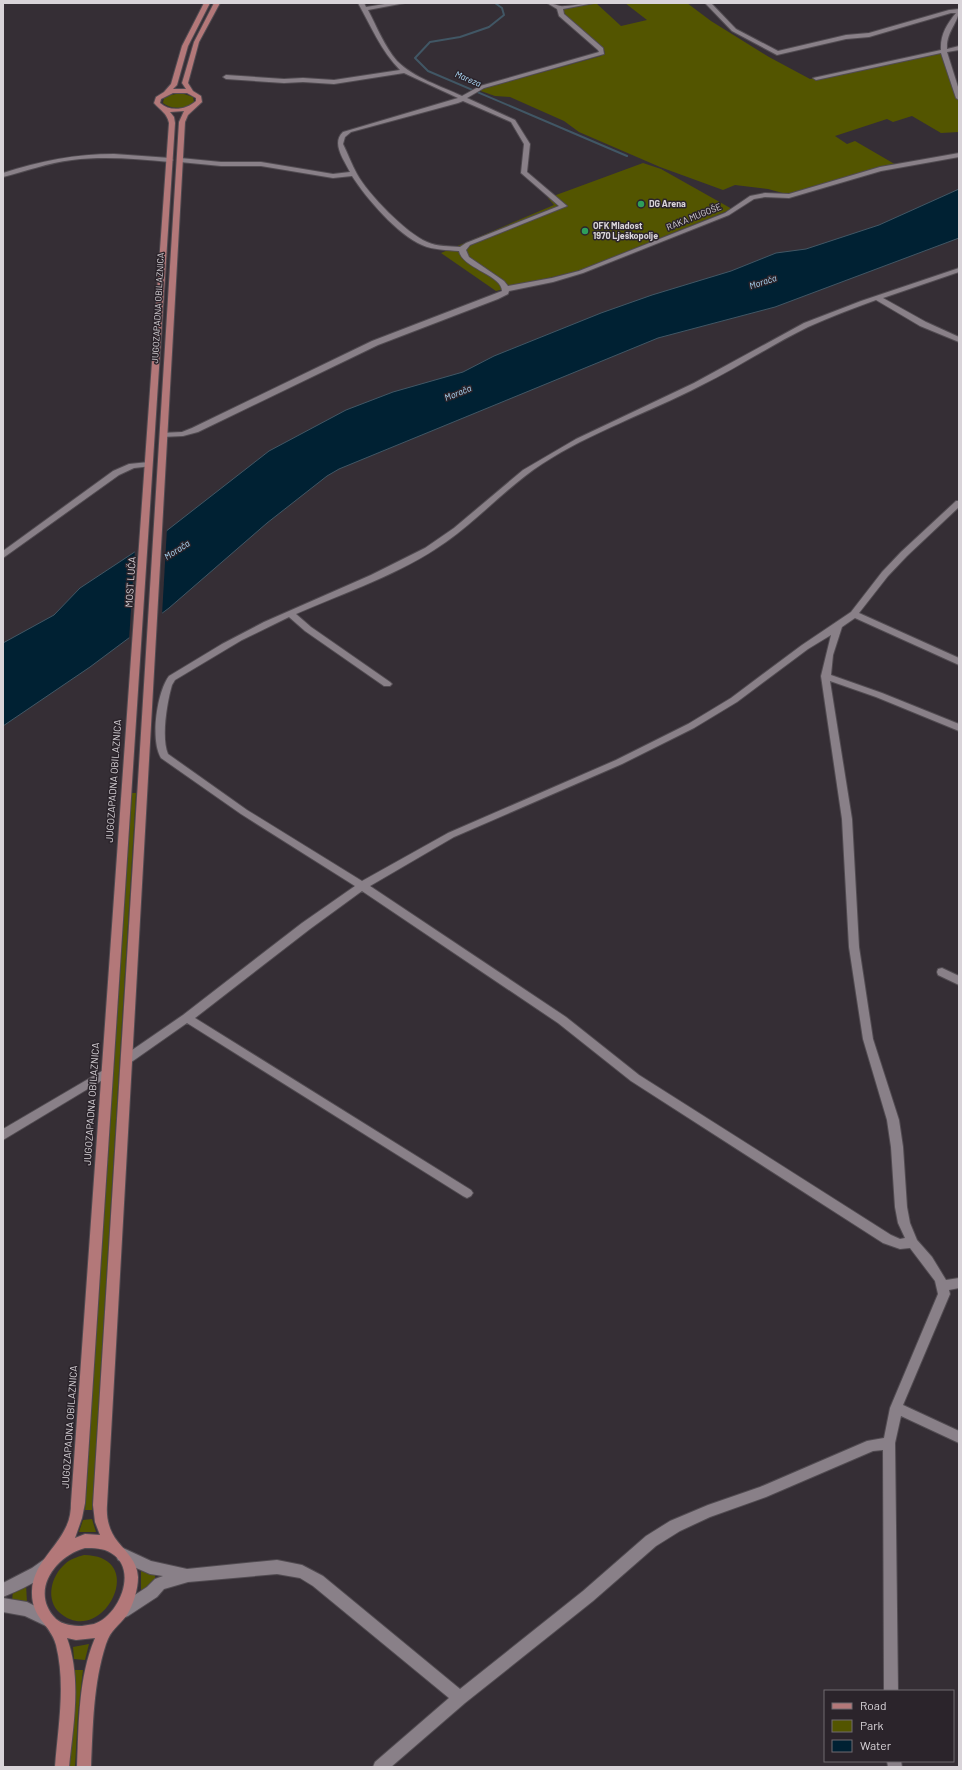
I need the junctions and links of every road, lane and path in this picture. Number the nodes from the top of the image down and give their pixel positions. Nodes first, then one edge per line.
1 (207, 3) edge
2 (217, 3) edge
3 (402, 3) edge
4 (550, 3) edge
5 (591, 3) edge
6 (708, 3) edge
7 (363, 6) edge
8 (560, 8) junction
9 (959, 12) edge
10 (959, 48) edge
11 (944, 52) junction
12 (404, 71) junction
13 (226, 77) dead end
14 (816, 78) dead end
15 (190, 91) junction
16 (167, 92) junction
17 (463, 98) junction
18 (959, 98) edge
19 (193, 107) junction
20 (165, 109) junction
21 (959, 155) edge
22 (170, 160) junction
23 (180, 160) junction
24 (354, 174) junction
25 (3, 175) edge
26 (462, 249) junction
27 (959, 270) edge
28 (506, 288) junction
29 (878, 298) junction
30 (959, 340) edge
31 (164, 436) junction
32 (149, 464) junction
33 (959, 503) edge
34 (145, 515) joint
35 (3, 555) edge
36 (290, 613) junction
37 (854, 614) junction
38 (838, 626) junction
39 (137, 650) joint
40 (959, 662) edge
41 (825, 676) junction
42 (387, 684) dead end
43 (959, 728) edge
44 (362, 886) junction
45 (942, 972) dead end
46 (959, 981) edge
47 (187, 1018) junction
48 (126, 1060) junction
49 (107, 1072) junction
50 (3, 1135) edge
51 (467, 1193) dead end
52 (913, 1244) junction
53 (959, 1283) edge
54 (943, 1286) junction
55 (896, 1408) junction
56 (959, 1437) edge
57 (889, 1443) junction
58 (119, 1551) junction
59 (53, 1558) junction
60 (188, 1575) junction
61 (3, 1590) edge
62 (3, 1605) edge
63 (120, 1613) junction
64 (51, 1623) junction
65 (108, 1624) junction
66 (891, 1690) edge
67 (460, 1698) junction
68 (62, 1767) edge
69 (84, 1767) edge
70 (380, 1767) edge

1 - 16 main road
2 - 15 main road
3 - 7 street
4 - 8 street
5 - 8 street
6 - 9 street
7 - 12 street
8 - 17 street
9 - 11 street
10 - 11 street
11 - 14 street
11 - 18 street
12 - 13 street
12 - 17 street
15 - 16 main road
15 - 19 main road
16 - 20 main road, JUGOZAPADNA OBILAZNICA
17 - 24 street
17 - 26 street
19 - 20 main road
19 - 23 main road, JUGOZAPADNA OBILAZNICA
20 - 22 main road, JUGOZAPADNA OBILAZNICA
21 - 28 street, RAKA MUGOŠE
22 - 25 street
22 - 32 main road, JUGOZAPADNA OBILAZNICA
23 - 24 street
23 - 31 main road, JUGOZAPADNA OBILAZNICA
24 - 26 street
26 - 28 street
27 - 29 street
28 - 31 street
29 - 30 street
29 - 36 street
31 - 48 main road, JUGOZAPADNA OBILAZNICA
32 - 34 main road, JUGOZAPADNA OBILAZNICA
32 - 35 street
33 - 37 street
34 - 39 main road, MOST LUČA
36 - 42 street
36 - 44 street
37 - 38 street
37 - 40 street
38 - 41 street
38 - 44 street
39 - 49 main road, JUGOZAPADNA OBILAZNICA
41 - 43 street
41 - 52 street
44 - 47 street
44 - 52 street
45 - 46 street
47 - 48 street
47 - 51 street
48 - 58 main road
49 - 50 street
49 - 59 main road, JUGOZAPADNA OBILAZNICA
52 - 54 street
53 - 54 street
54 - 55 street
55 - 56 street
55 - 57 street
57 - 66 street
57 - 67 street
58 - 59 main road
58 - 60 street
58 - 63 main road
59 - 61 street
59 - 64 main road
60 - 63 street
60 - 67 street
62 - 64 street
63 - 65 main road
64 - 65 main road
64 - 68 main road
65 - 69 main road
67 - 70 street

